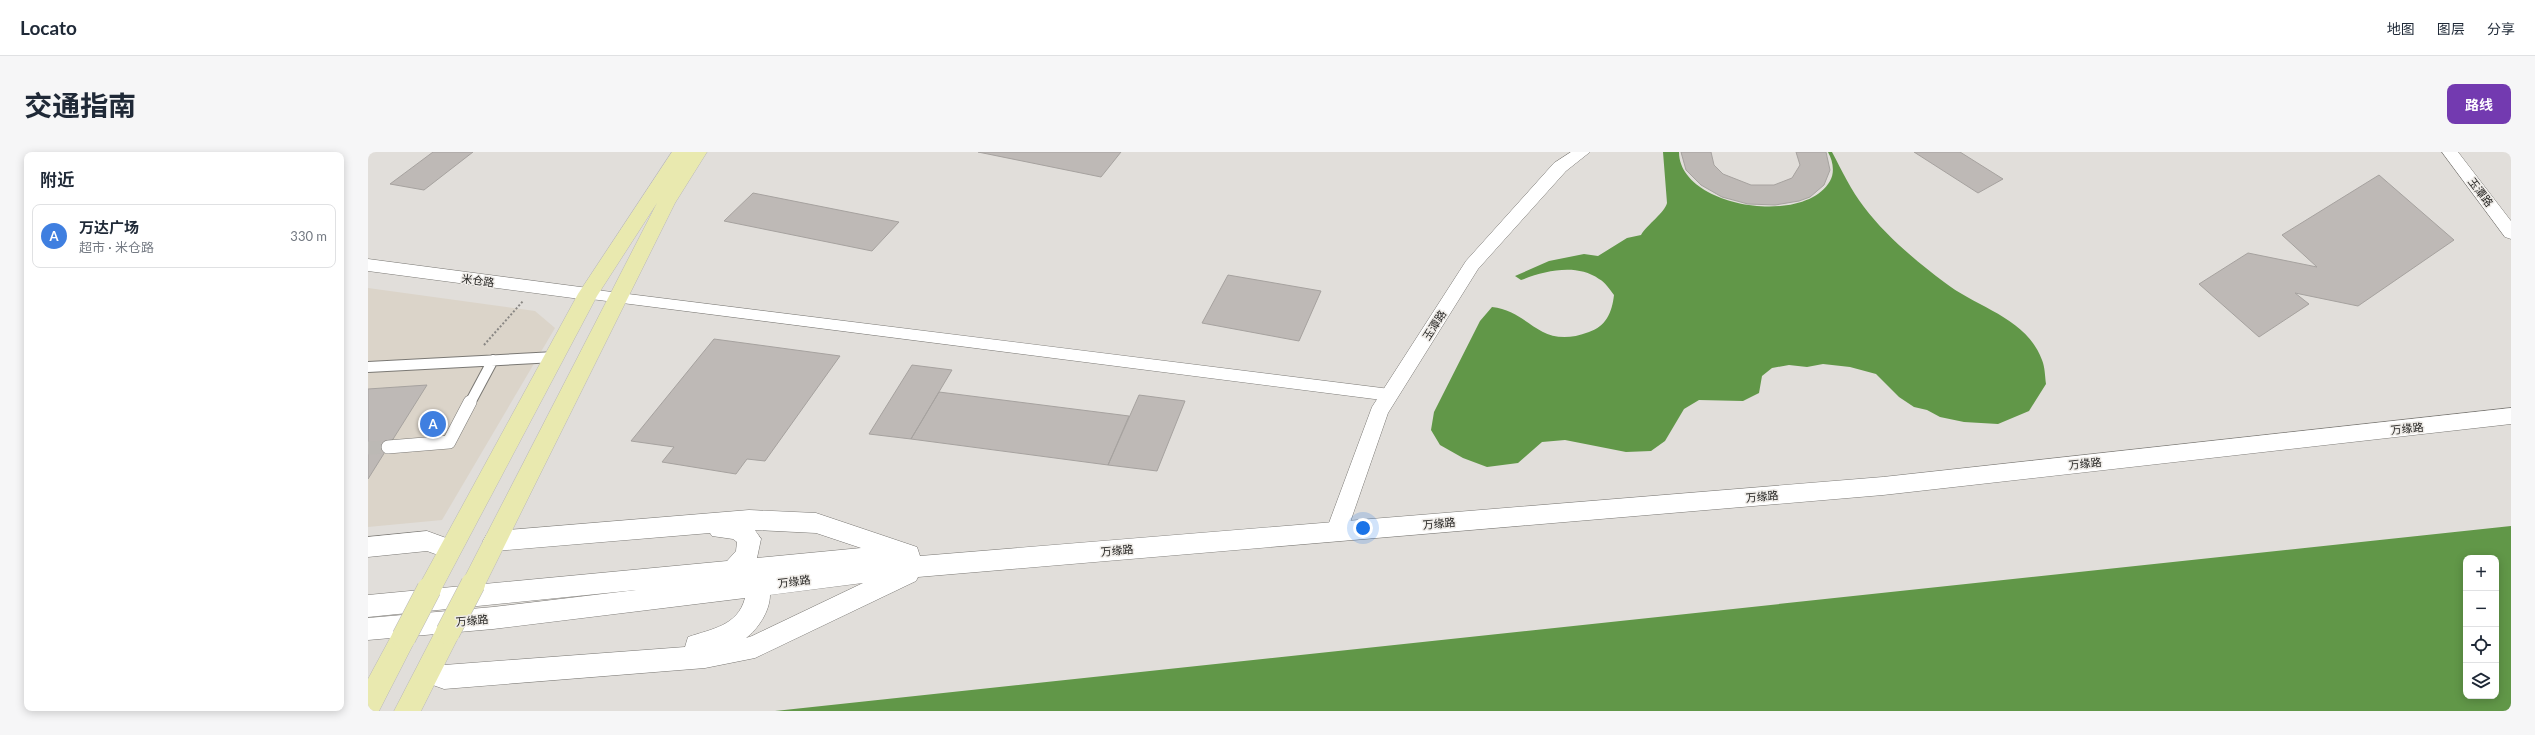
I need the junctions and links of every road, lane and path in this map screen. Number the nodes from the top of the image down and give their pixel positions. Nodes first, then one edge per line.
1 (681, 152) edge
2 (698, 152) edge
3 (1582, 152) edge
4 (2450, 152) edge
5 (2511, 233) edge
6 (368, 265) edge
7 (535, 287) junction
8 (588, 294) junction
9 (620, 297) junction
10 (555, 356) junction
11 (493, 360) junction
12 (470, 361) junction
13 (368, 367) edge
14 (1390, 395) junction
15 (2511, 404) edge
16 (2511, 416) edge
17 (388, 447) tunnel mouth
18 (1339, 524) junction
19 (495, 541) junction
20 (368, 547) edge
21 (449, 549) junction
22 (368, 558) edge
23 (916, 560) junction
24 (734, 570) junction
25 (757, 586) junction
26 (368, 606) edge
27 (368, 629) edge
28 (373, 685) edge
29 (417, 691) edge

1 - 8 main road
2 - 9 main road
3 - 14 street, 玉潭路
4 - 5 street, 玉潭路
6 - 7 street, 米仓路
7 - 8 street, 米仓路
7 - 12 path
8 - 9 street
8 - 10 main road
9 - 14 street
9 - 19 main road
10 - 11 street
10 - 21 main road
11 - 12 street
11 - 17 street
12 - 13 street
14 - 18 street, 玉潭路
15 - 18 main road, 万缘路
16 - 18 main road, 万缘路
18 - 23 main road, 万缘路
19 - 23 main road
19 - 24 main road
19 - 29 main road, bridge
20 - 21 main road
21 - 22 main road
21 - 28 main road, bridge
23 - 24 main road, 万缘路
23 - 25 main road, 万缘路
23 - 29 main road
24 - 26 main road, 万缘路
25 - 27 main road, 万缘路
25 - 29 main road

